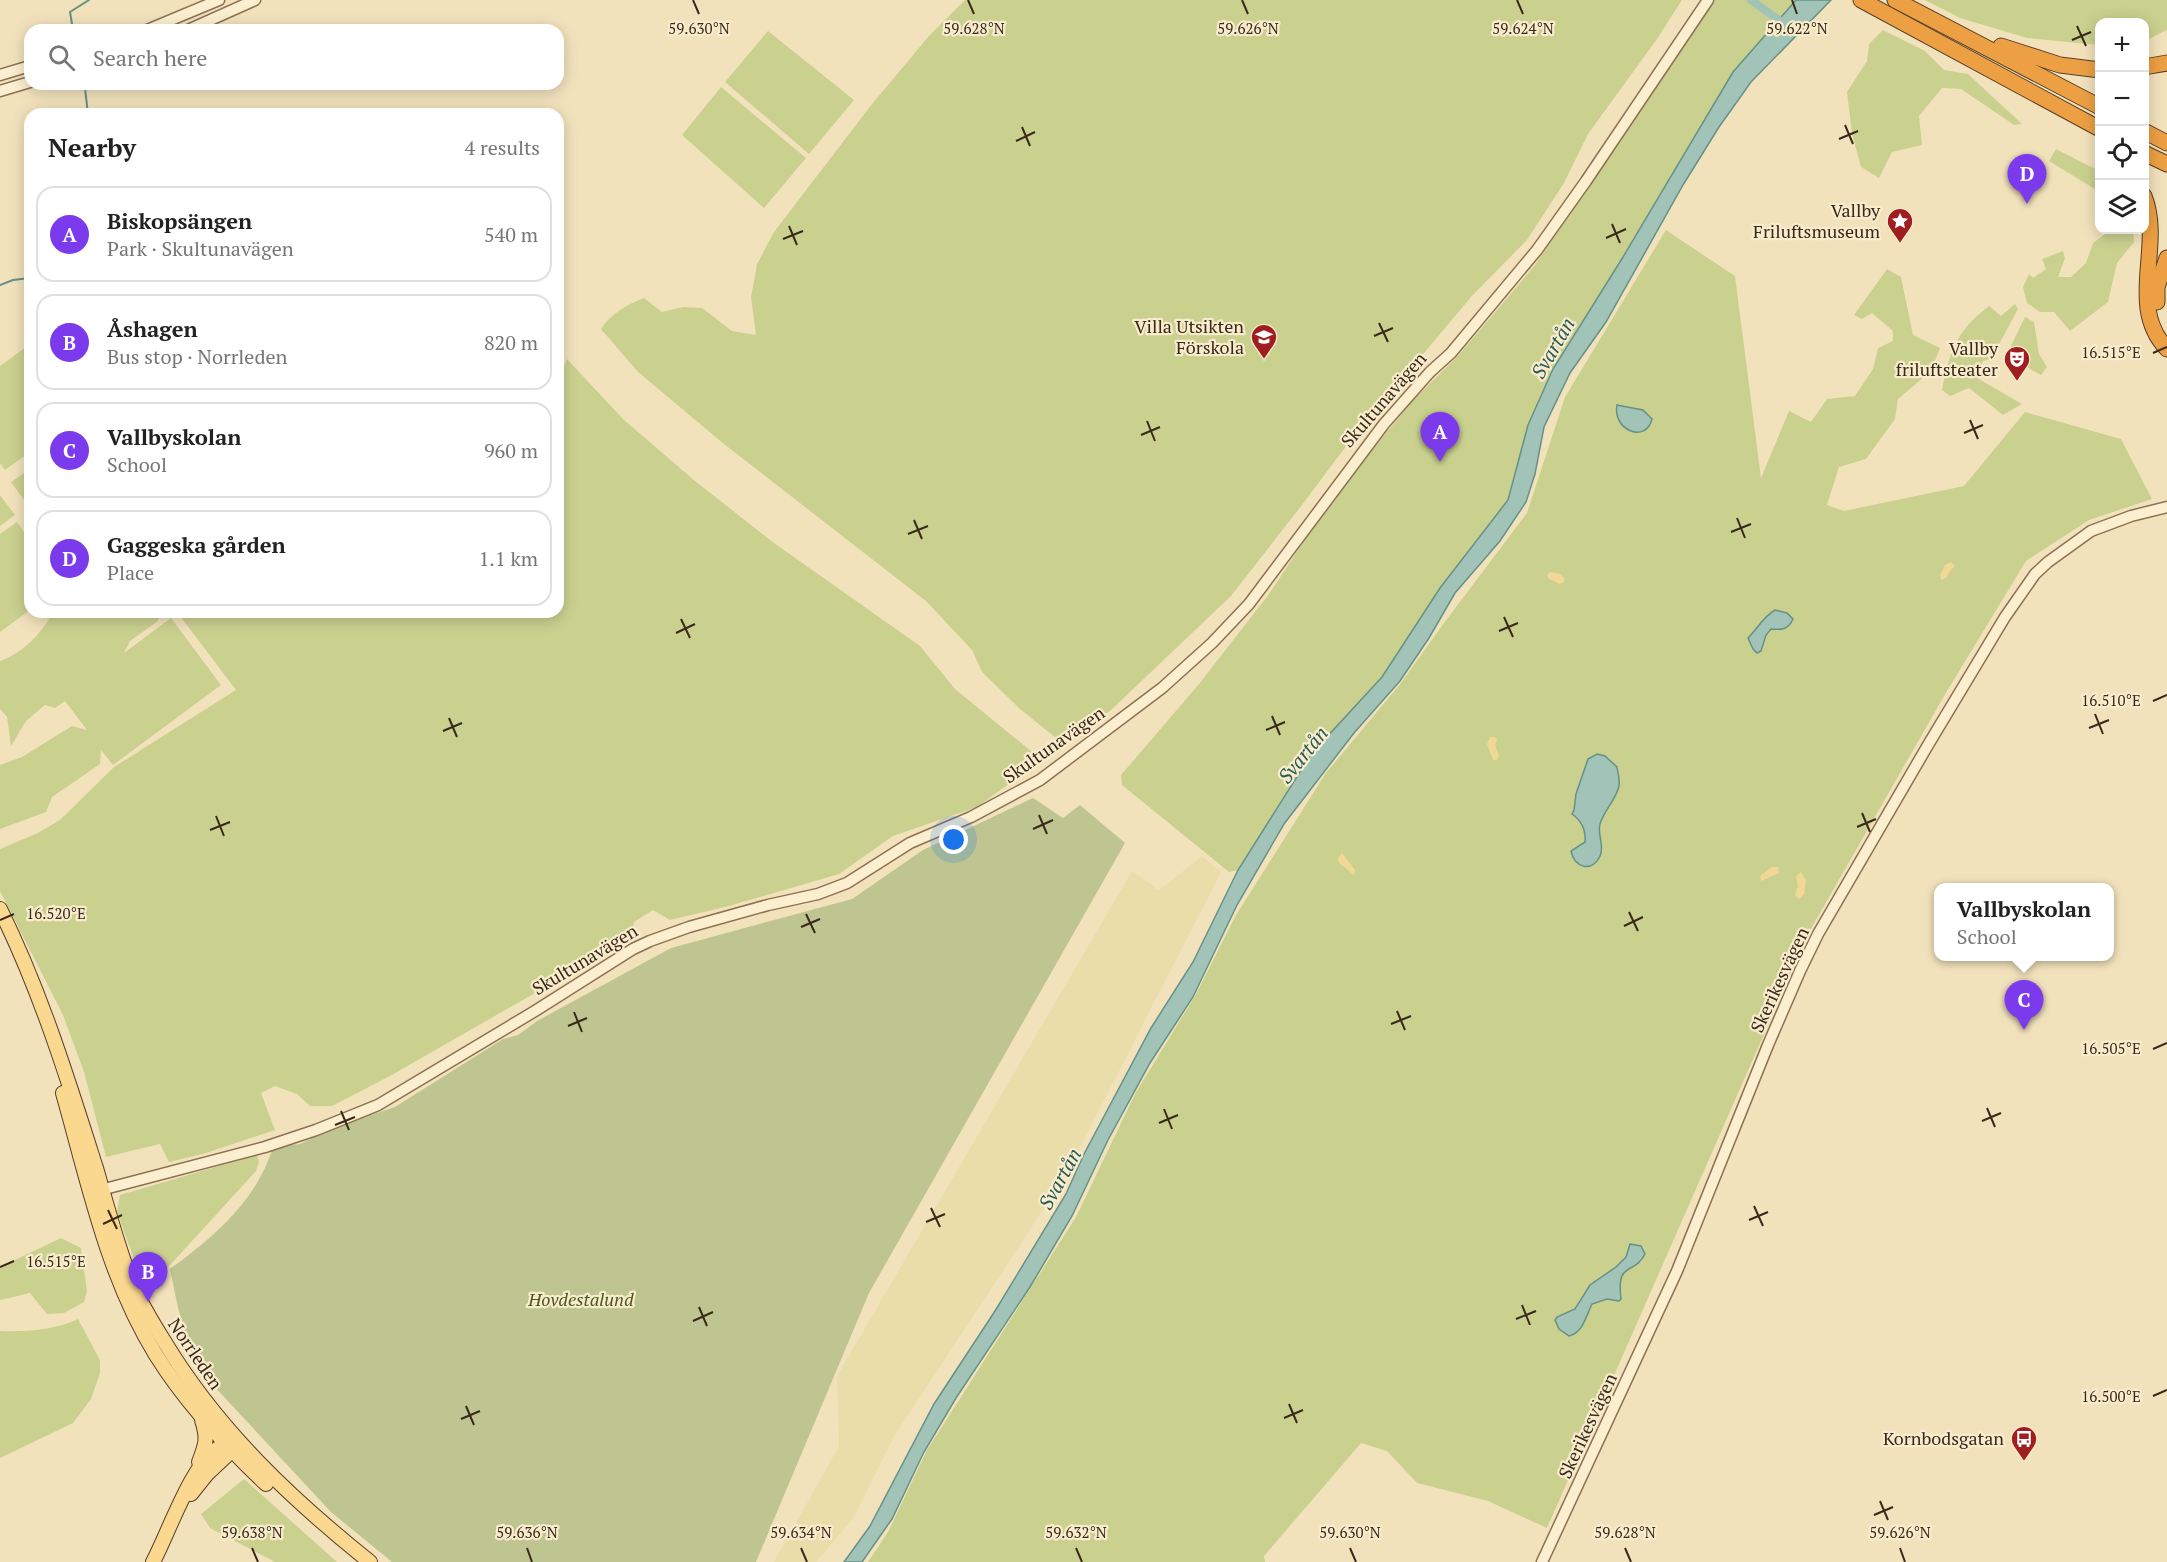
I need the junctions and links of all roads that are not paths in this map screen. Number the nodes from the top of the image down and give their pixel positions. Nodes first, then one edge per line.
1 (219, 0) edge
2 (255, 0) edge
3 (1708, 0) edge
4 (1861, 0) edge
5 (1895, 0) edge
6 (161, 24) edge
7 (201, 24) edge
8 (1942, 25) junction
9 (2167, 63) edge
10 (2149, 66) edge
11 (24, 68) edge
12 (2095, 69) edge
13 (0, 75) edge
14 (24, 84) edge
15 (0, 91) edge
16 (2054, 104) junction
17 (2095, 105) edge
18 (2095, 126) edge
19 (2149, 133) edge
20 (2095, 137) edge
21 (2167, 143) edge
22 (2149, 155) edge
23 (2167, 164) edge
24 (2149, 217) edge
25 (2167, 258) edge
26 (2167, 333) edge
27 (2167, 349) edge
28 (2167, 507) edge
29 (0, 909) edge
30 (0, 926) edge
31 (97, 1191) junction
32 (199, 1414) junction
33 (232, 1452) junction
34 (192, 1478) junction
35 (179, 1509) junction
36 (153, 1562) edge
37 (356, 1562) edge
38 (370, 1562) edge
39 (1542, 1562) edge

1 - 6 street
2 - 7 street
3 - 31 street, Skultunavägen
4 - 16 highway
5 - 8 highway
8 - 12 highway
8 - 17 highway
9 - 10 highway
11 - 13 street
14 - 15 street
16 - 18 highway
16 - 20 highway
19 - 21 highway
22 - 23 highway
24 - 27 highway
25 - 26 highway
28 - 39 street, Skerikesvägen
29 - 31 main road, Norrleden
30 - 31 main road, Norrleden
31 - 32 main road, Norrleden
31 - 33 main road, Norrleden
32 - 33 main road, Norrleden
32 - 34 main road
33 - 34 main road
33 - 35 main road
33 - 37 main road, Norrleden
33 - 38 main road, Norrleden
34 - 35 main road
35 - 36 main road

